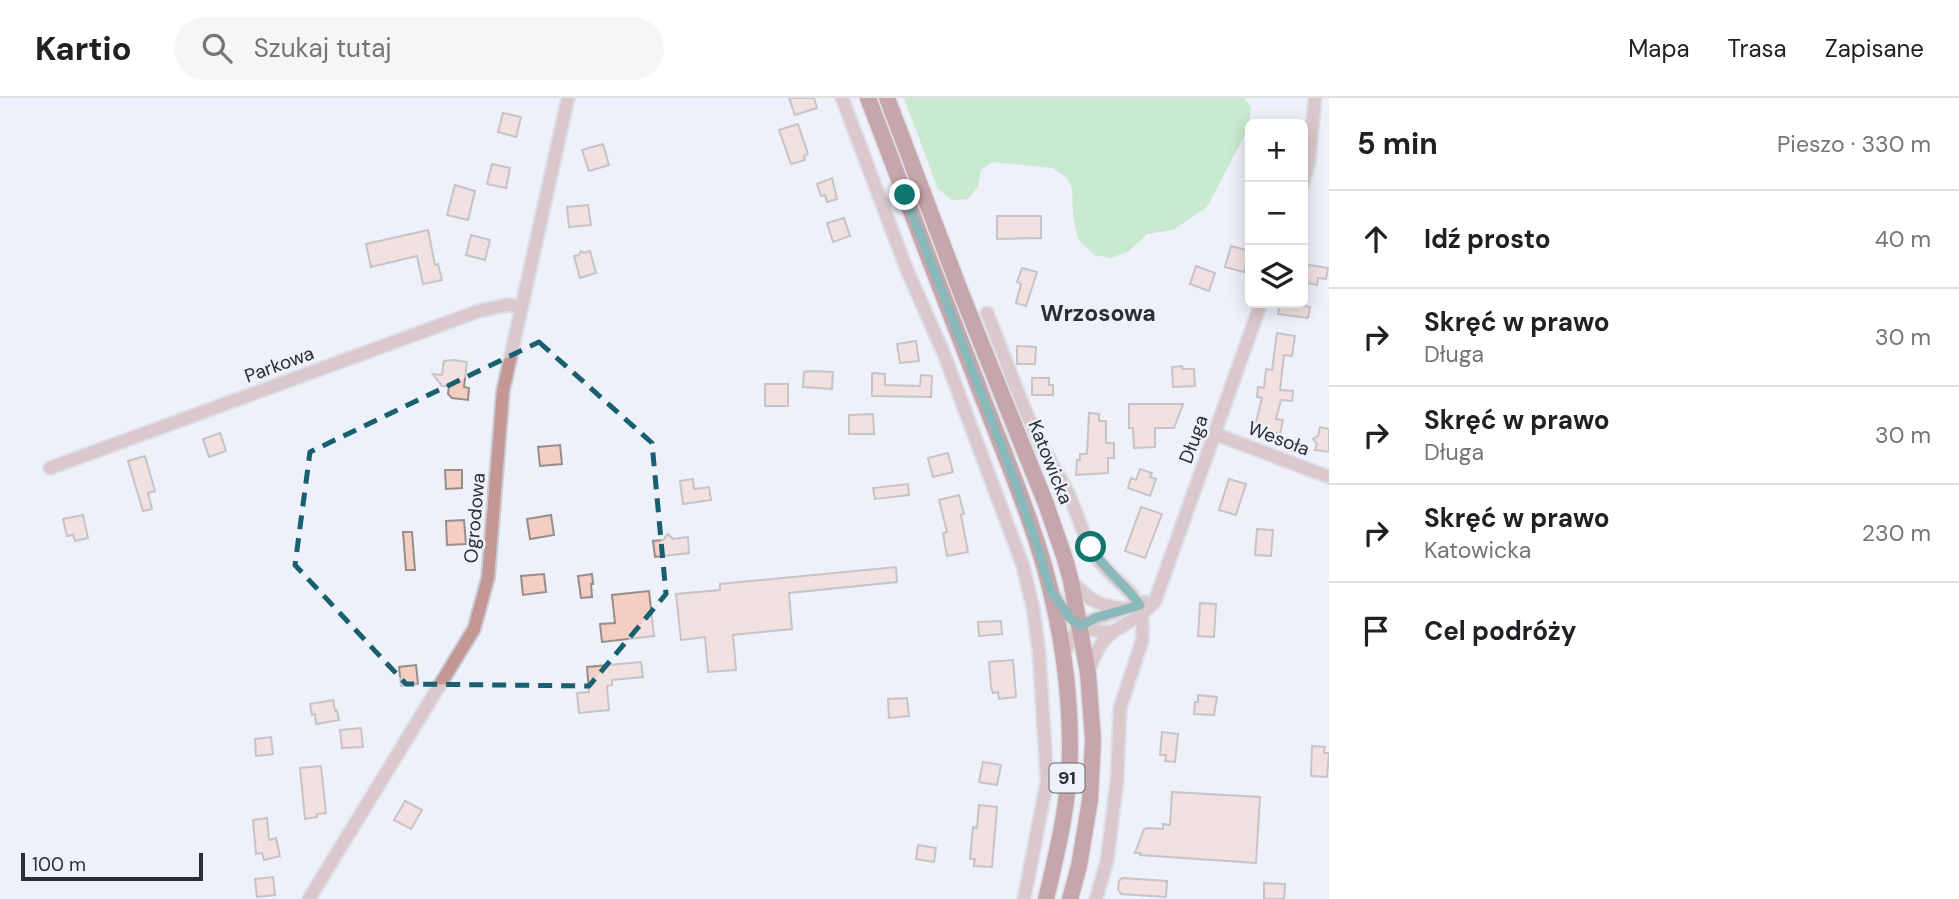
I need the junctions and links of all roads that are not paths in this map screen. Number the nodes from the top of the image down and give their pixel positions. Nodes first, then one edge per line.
1 (568, 98) edge
2 (842, 98) edge
3 (868, 98) edge
4 (887, 98) edge
5 (1315, 98) edge
6 (1303, 182) edge
7 (522, 306) junction
8 (1259, 308) edge
9 (988, 313) dead end
10 (1215, 434) junction
11 (50, 468) dead end
12 (1329, 477) edge
13 (1071, 581) junction
14 (1050, 589) junction
15 (1136, 610) junction
16 (1081, 626) junction
17 (1113, 632) junction
18 (1063, 655) junction
19 (1088, 673) junction
20 (309, 899) edge
21 (1024, 899) edge
22 (1046, 899) edge
23 (1070, 899) edge
24 (1096, 899) edge

1 - 7 street, Ogrodowa
2 - 21 street
3 - 14 main road, Katowicka / 91
4 - 13 main road, Katowicka / 91
5 - 6 street
7 - 11 street, Parkowa
7 - 20 street, Ogrodowa
8 - 10 street, Długa
9 - 15 street
10 - 12 street, Wesoła
10 - 15 street, Długa
13 - 15 street
13 - 16 main road, Katowicka / 91
14 - 16 street
14 - 18 main road, Katowicka / 91
15 - 16 street
15 - 17 street, Długa
15 - 24 street
16 - 17 street
16 - 18 street
16 - 19 main road, Katowicka / 91
17 - 19 street, Długa
18 - 22 main road, Katowicka / 91
19 - 23 main road, Katowicka / 91

